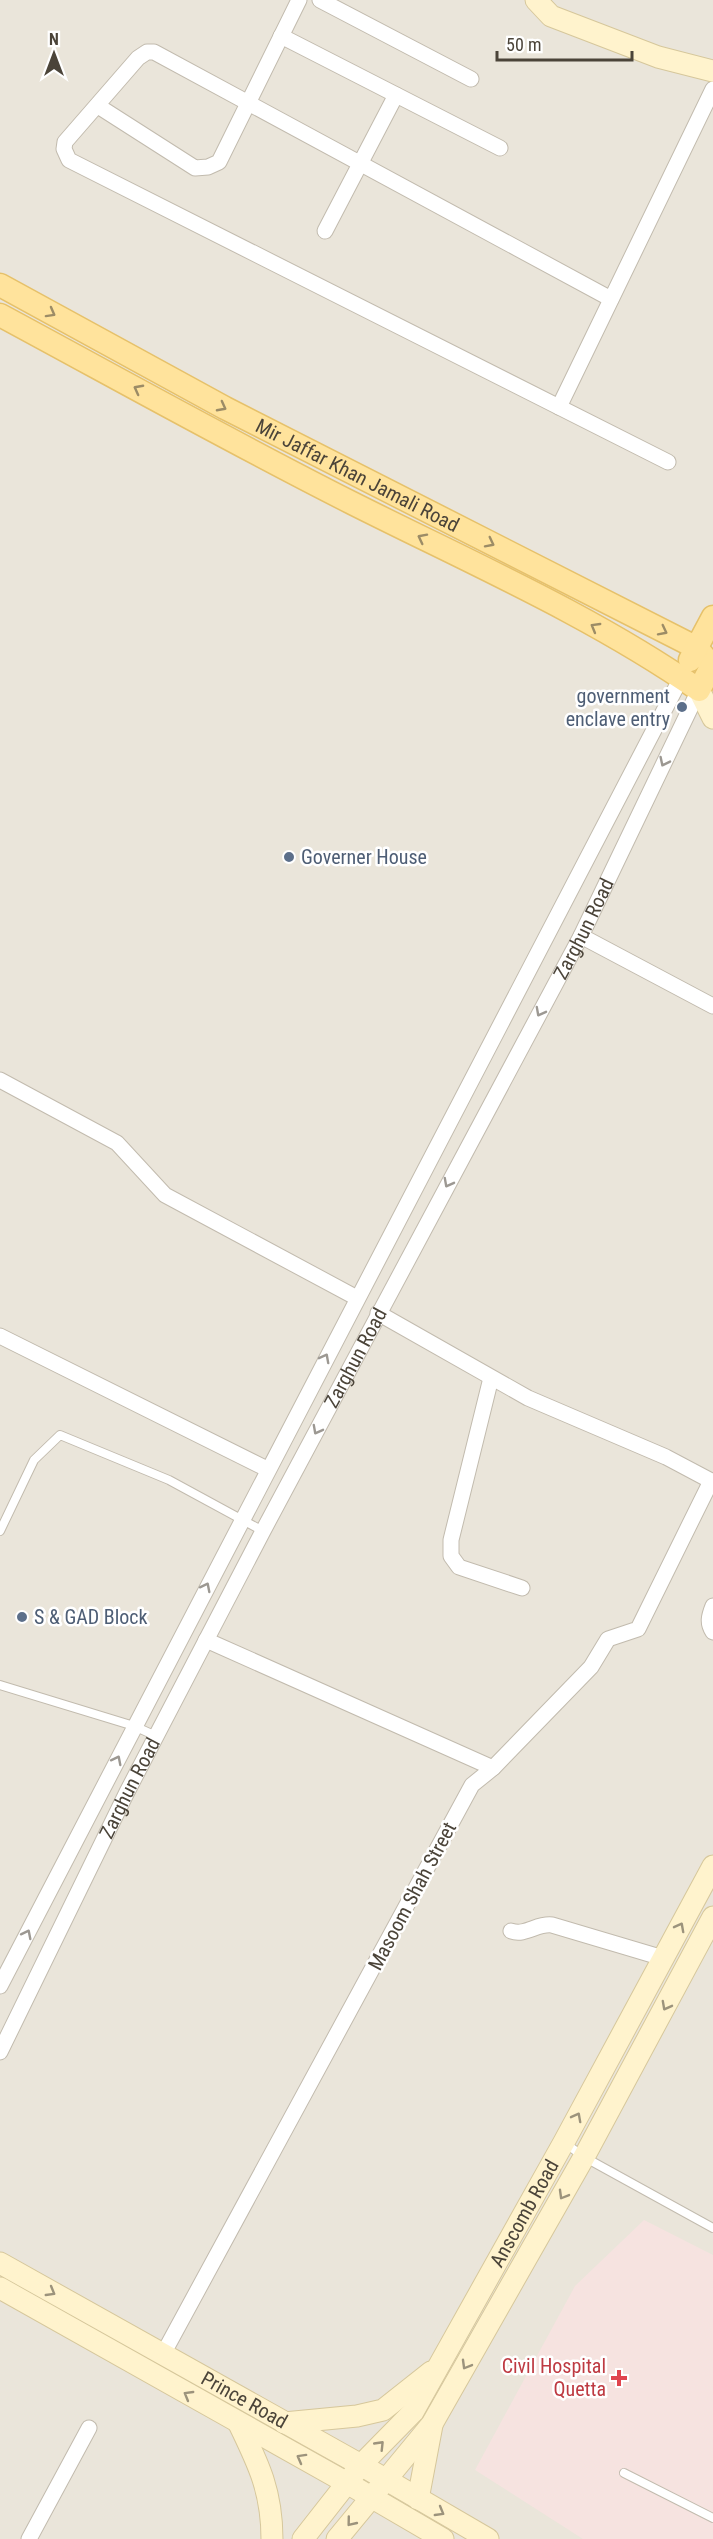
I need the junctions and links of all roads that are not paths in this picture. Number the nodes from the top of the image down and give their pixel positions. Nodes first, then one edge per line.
1 (299, 0) edge
2 (320, 0) edge
3 (536, 0) edge
4 (281, 36) junction
5 (713, 71) edge
6 (471, 79) dead end
7 (713, 89) edge
8 (396, 95) junction
9 (248, 103) junction
10 (98, 106) junction
11 (500, 148) dead end
12 (360, 163) junction
13 (326, 231) dead end
14 (0, 285) edge
15 (611, 299) junction
16 (0, 315) edge
17 (559, 407) junction
18 (668, 462) dead end
19 (713, 617) edge
20 (709, 662) edge
21 (690, 684) junction
22 (713, 718) edge
23 (581, 936) junction
24 (713, 1006) edge
25 (0, 1080) edge
26 (357, 1298) junction
27 (378, 1313) junction
28 (0, 1336) edge
29 (490, 1378) junction
30 (267, 1469) junction
31 (712, 1481) edge
32 (242, 1520) junction
33 (0, 1531) edge
34 (263, 1531) junction
35 (522, 1588) dead end
36 (713, 1606) edge
37 (713, 1632) edge
38 (206, 1640) junction
39 (0, 1685) edge
40 (134, 1726) junction
41 (156, 1736) junction
42 (493, 1768) junction
43 (713, 1866) edge
44 (713, 1917) edge
45 (511, 1931) dead end
46 (663, 1958) junction
47 (0, 1986) edge
48 (0, 2052) edge
49 (564, 2142) junction
50 (584, 2157) junction
51 (713, 2228) edge
52 (0, 2263) edge
53 (0, 2289) edge
54 (162, 2356) junction
55 (440, 2365) junction
56 (284, 2422) junction
57 (239, 2424) junction
58 (432, 2424) junction
59 (89, 2428) dead end
60 (361, 2465) junction
61 (624, 2473) dead end
62 (385, 2480) junction
63 (347, 2483) junction
64 (370, 2497) junction
65 (418, 2499) junction
66 (713, 2518) edge
67 (29, 2539) edge
68 (272, 2539) edge
69 (303, 2539) edge
70 (337, 2539) edge
71 (443, 2539) edge
72 (488, 2539) edge

1 - 4 street
2 - 6 street
3 - 5 street
4 - 8 street
4 - 9 street
7 - 15 street
8 - 11 street
8 - 12 street
9 - 10 street
9 - 10 street
9 - 12 street
10 - 17 street
12 - 13 street
12 - 15 street
14 -> 20 main road, Mir Jaffar Khan Jamali Road
15 - 17 street
21 -> 16 main road, Mir Jaffar Khan Jamali Road
17 - 18 street
19 - 20 main road, Zarghun Road
20 - 21 main road, Zarghun Road
21 - 22 street
21 -> 23 street, Zarghun Road
21 - 26 street, Zarghun Road
23 - 24 street
23 -> 27 street, Zarghun Road
25 - 26 street
30 -> 26 street, Zarghun Road
27 - 29 street
27 -> 34 street, Zarghun Road
28 - 30 street
29 - 31 street
29 - 35 street
30 - 32 street, Zarghun Road
31 - 42 street, Masoom Shah Street
32 - 33 lane
32 - 34 lane
40 -> 32 street, Zarghun Road
34 - 38 street, Zarghun Road
36 - 37 street
38 - 41 street, Zarghun Road
38 - 42 street
39 - 40 lane
40 - 41 lane
47 -> 40 street, Zarghun Road
41 - 48 street, Zarghun Road
42 - 54 street, Masoom Shah Street
46 -> 43 street, Anscomb Road
44 -> 50 street, Anscomb Road
45 - 46 street
49 -> 46 street, Anscomb Road
49 - 50 lane
49 - 55 street, Anscomb Road
50 - 51 lane
50 -> 58 street, Anscomb Road
52 -> 54 street, Prince Road
57 -> 53 street, Prince Road
54 - 56 street, Prince Road
55 - 56 street
60 -> 55 street, Anscomb Road
56 - 60 street, Prince Road
63 -> 57 street, Prince Road
57 - 68 street
58 - 62 street, Anscomb Road
58 - 65 street
59 - 67 street
60 - 62 street, Prince Road
60 - 63 street, Anscomb Road
61 - 66 lane
62 - 64 street, Anscomb Road
62 - 65 street, Prince Road
63 - 64 street, Prince Road
63 - 69 street, Anscomb Road
64 -> 70 street, Anscomb Road
64 - 71 street, Prince Road
65 -> 72 street, Prince Road

